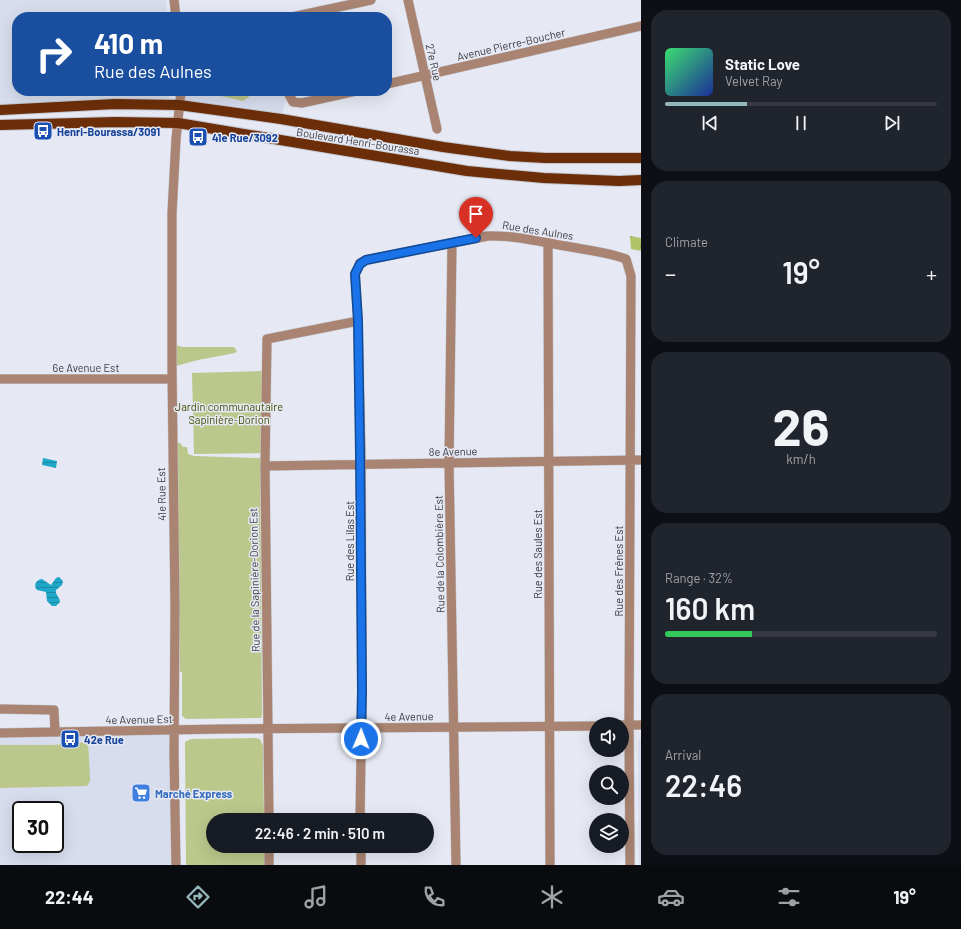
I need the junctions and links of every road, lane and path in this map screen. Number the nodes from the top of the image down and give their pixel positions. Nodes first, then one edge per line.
1 (174, 0) edge
2 (371, 0) edge
3 (408, 0) edge
4 (175, 12) edge
5 (315, 12) edge
6 (641, 26) edge
7 (424, 76) junction
8 (392, 83) edge
9 (180, 96) edge
10 (290, 96) edge
11 (334, 96) edge
12 (179, 105) junction
13 (0, 110) edge
14 (178, 124) junction
15 (0, 125) edge
16 (437, 129) dead end
17 (641, 158) edge
18 (641, 180) edge
19 (452, 243) junction
20 (548, 243) junction
21 (360, 264) joint
22 (631, 276) joint
23 (358, 321) junction
24 (0, 379) edge
25 (172, 379) junction
26 (630, 460) junction
27 (641, 460) edge
28 (548, 461) junction
29 (449, 463) junction
30 (361, 464) junction
31 (265, 466) junction
32 (0, 709) edge
33 (625, 717) edge
34 (629, 725) edge
35 (641, 725) edge
36 (550, 726) junction
37 (589, 726) edge
38 (453, 727) junction
39 (361, 728) junction
40 (222, 729) joint
41 (267, 729) junction
42 (175, 730) junction
43 (55, 732) junction
44 (0, 733) edge
45 (626, 757) edge
46 (268, 813) edge
47 (360, 813) edge
48 (269, 853) edge
49 (361, 853) edge
50 (176, 865) edge
51 (269, 865) edge
52 (361, 865) edge
53 (456, 865) edge
54 (550, 865) edge
55 (630, 865) edge

1 - 4 street
2 - 5 street
3 - 7 street, 27e Rue
6 - 7 street, Avenue Pierre-Boucher
7 - 8 street, Avenue Pierre-Boucher
7 - 16 street, 27e Rue
9 - 12 street, 41e Rue Est
10 - 11 street
12 - 13 main road, Boulevard Henri-Bourassa
12 - 14 street, 41e Rue Est
12 - 17 main road, Boulevard Henri-Bourassa
14 - 15 main road, Boulevard Henri-Bourassa
14 - 18 main road, Boulevard Henri-Bourassa
14 - 25 street, 41e Rue Est
19 - 20 street, Rue des Aulnes
19 - 21 street, Rue des Aulnes
19 - 29 street, Rue de la Colombière Est
20 - 22 street, Rue des Aulnes
20 - 28 street, Rue des Saules Est
21 - 23 street, Rue des Lilas Est
22 - 26 street, Rue des Frênes Est
23 - 30 street, Rue des Lilas Est
23 - 31 street, Rue de la Sapinière-Dorion Est
24 - 25 street, 6e Avenue Est
25 - 42 street, 41e Rue Est
26 - 27 street, 8e Avenue
26 - 28 street, 8e Avenue
26 - 33 street, Rue des Frênes Est
28 - 29 street, 8e Avenue
28 - 36 street, Rue des Saules Est
29 - 30 street, 8e Avenue
29 - 38 street, Rue de la Colombière Est
30 - 31 street, 8e Avenue
30 - 39 street, Rue des Lilas Est
31 - 41 street, Rue de la Sapinière-Dorion Est
32 - 43 street
34 - 35 street
36 - 37 street, 4e Avenue
36 - 38 street, 4e Avenue
36 - 54 street, Rue des Saules Est
38 - 39 street, 4e Avenue
38 - 53 street, Rue de la Colombière Est
39 - 41 street, 4e Avenue
39 - 47 street, Rue des Lilas Est
40 - 41 street, 4e Avenue
40 - 42 street, 4e Avenue Est
41 - 46 street, Rue de la Sapinière-Dorion Est
42 - 43 street, 4e Avenue Est
42 - 50 street, 41e Rue Est
43 - 44 street, 4e Avenue Est
45 - 55 street, Rue des Frênes Est
48 - 51 street
49 - 52 street

